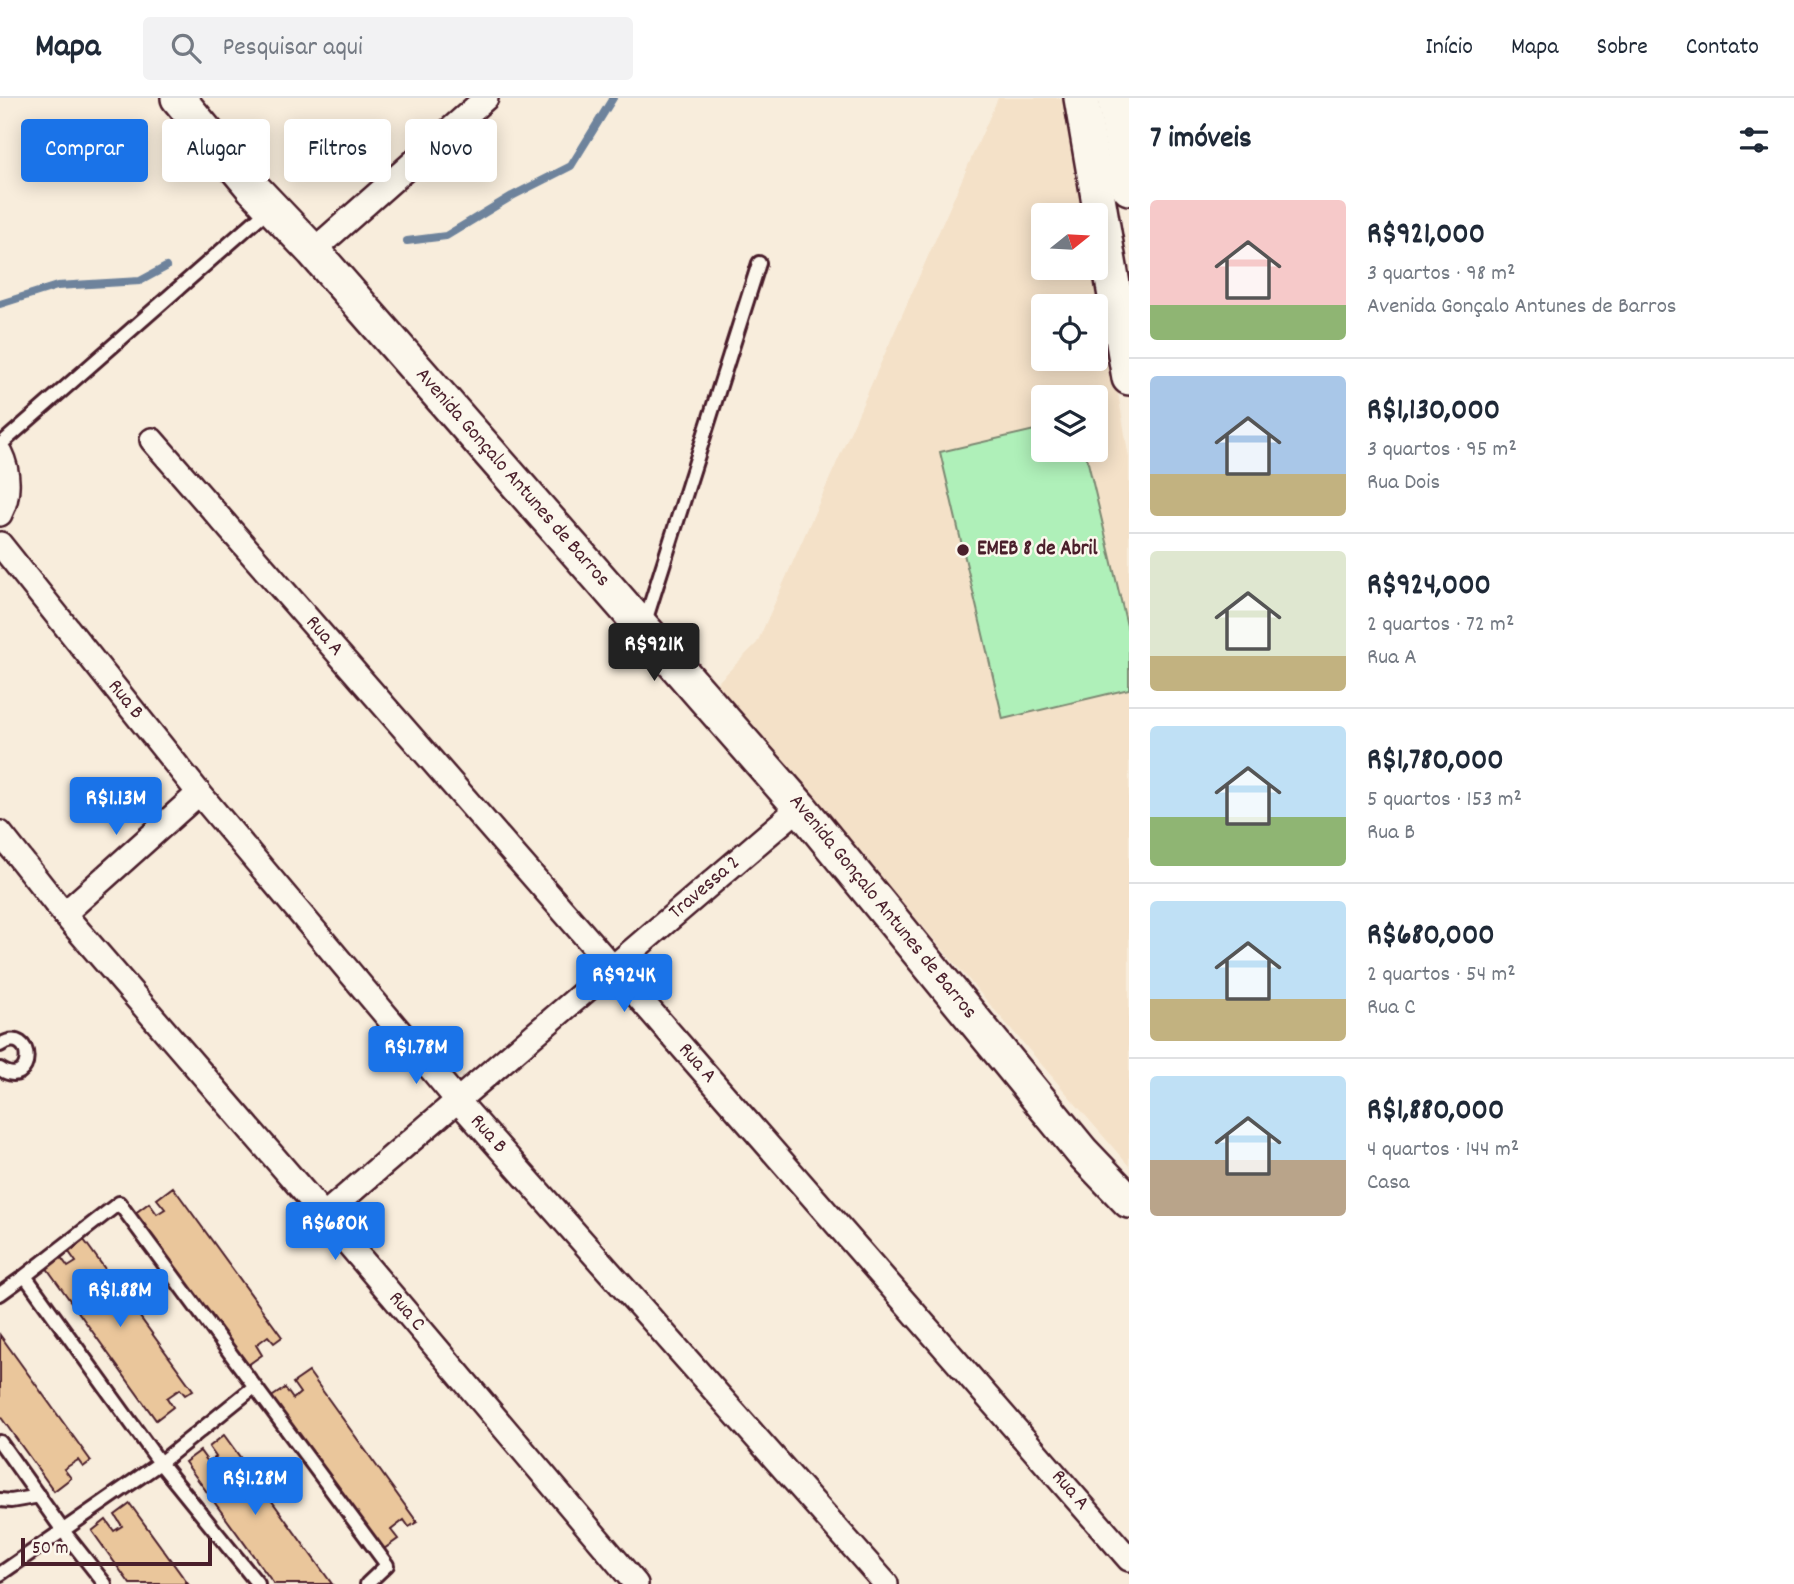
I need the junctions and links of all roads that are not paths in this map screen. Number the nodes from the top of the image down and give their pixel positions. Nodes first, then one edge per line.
1 (178, 98) edge
2 (486, 98) edge
3 (1081, 98) edge
4 (1114, 98) edge
5 (1129, 188) edge
6 (271, 207) junction
7 (313, 251) junction
8 (760, 263) dead end
9 (1129, 378) edge
10 (152, 440) dead end
11 (0, 445) edge
12 (0, 453) edge
13 (0, 514) edge
14 (0, 544) edge
15 (643, 629) junction
16 (198, 793) junction
17 (800, 807) junction
18 (0, 833) edge
19 (64, 914) junction
20 (612, 968) junction
21 (0, 1045) edge
22 (0, 1069) edge
23 (457, 1101) junction
24 (1082, 1153) junction
25 (1129, 1201) edge
26 (324, 1215) junction
27 (1129, 1227) edge
28 (25, 1276) junction
29 (0, 1294) edge
30 (254, 1387) junction
31 (0, 1442) edge
32 (160, 1463) junction
33 (40, 1496) junction
34 (0, 1500) edge
35 (64, 1532) junction
36 (1129, 1559) edge
37 (0, 1574) edge
38 (105, 1584) edge
39 (258, 1584) edge
40 (367, 1584) edge
41 (636, 1584) edge
42 (886, 1584) edge

1 - 6 main road, Avenida Gonçalo Antunes de Barros
2 - 7 street
3 - 9 main road
4 - 5 main road
6 - 7 main road, Avenida Gonçalo Antunes de Barros
6 - 11 lane
7 - 15 main road, Avenida Gonçalo Antunes de Barros
8 - 15 lane
10 - 20 street, Rua A
12 - 13 street
14 - 16 street, Rua B
15 - 17 main road, Avenida Gonçalo Antunes de Barros
16 - 19 street
16 - 23 street, Rua B
17 - 20 street, Travessa 2
17 - 24 main road, Avenida Gonçalo Antunes de Barros
18 - 19 street, Rua C
19 - 26 street, Rua C
20 - 23 street, Travessa 2
20 - 36 street, Rua A
21 - 22 lane
23 - 26 street, Travessa 2
23 - 42 street, Rua B
24 - 25 main road, Avenida Gonçalo Antunes de Barros
24 - 27 main road, Avenida Gonçalo Antunes de Barros
26 - 41 street, Rua C
28 - 29 lane
28 - 30 lane
28 - 32 lane
30 - 32 lane
30 - 40 lane
31 - 33 lane
32 - 35 lane
32 - 39 lane
33 - 34 lane
33 - 35 lane
35 - 37 lane
35 - 38 lane

